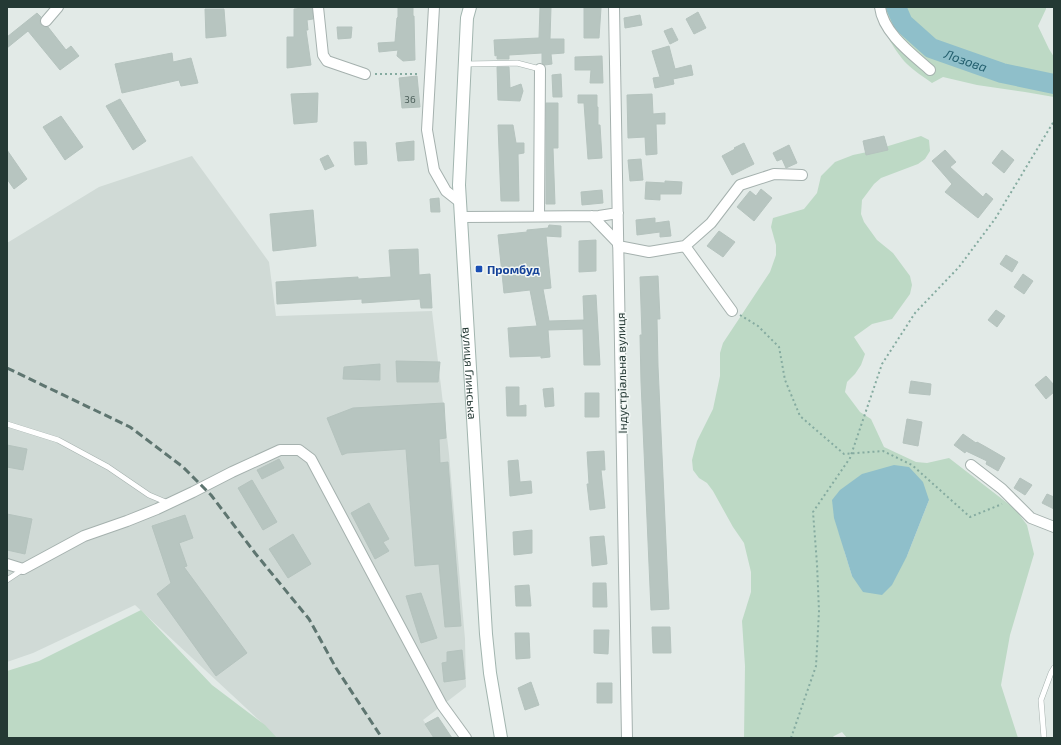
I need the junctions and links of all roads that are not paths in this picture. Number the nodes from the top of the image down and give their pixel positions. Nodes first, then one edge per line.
1 (58, 7) edge
2 (318, 7) edge
3 (434, 7) edge
4 (470, 7) edge
5 (614, 7) edge
6 (880, 7) edge
7 (46, 21) dead end
8 (465, 64) junction
9 (540, 69) joint
10 (930, 70) dead end
11 (366, 74) road end
12 (802, 175) dead end
13 (460, 202) junction
14 (618, 213) junction
15 (539, 216) junction
16 (592, 216) junction
17 (461, 217) junction
18 (618, 244) junction
19 (685, 246) junction
20 (732, 310) road end
21 (7, 424) edge
22 (971, 465) dead end
23 (169, 503) junction
24 (1054, 527) edge
25 (7, 564) edge
26 (23, 569) junction
27 (7, 580) edge
28 (1054, 668) edge
29 (466, 738) edge
30 (500, 738) edge
31 (627, 738) edge
32 (1044, 738) edge

1 - 7 street
2 - 11 street
3 - 13 street
4 - 8 main road, вулиця Глинська
5 - 14 street, Індустріальна вулиця
6 - 10 street
8 - 9 lane
8 - 13 main road, вулиця Глинська
9 - 15 street
12 - 19 street
13 - 17 main road, вулиця Глинська
14 - 16 street
14 - 18 street, Індустріальна вулиця
15 - 16 street
15 - 17 street
16 - 18 street
17 - 30 main road, вулиця Глинська
18 - 19 street
18 - 31 street, Індустріальна вулиця
19 - 20 street
21 - 23 lane
22 - 24 street
23 - 26 street
23 - 29 street
25 - 26 street
26 - 27 lane
28 - 32 lane

